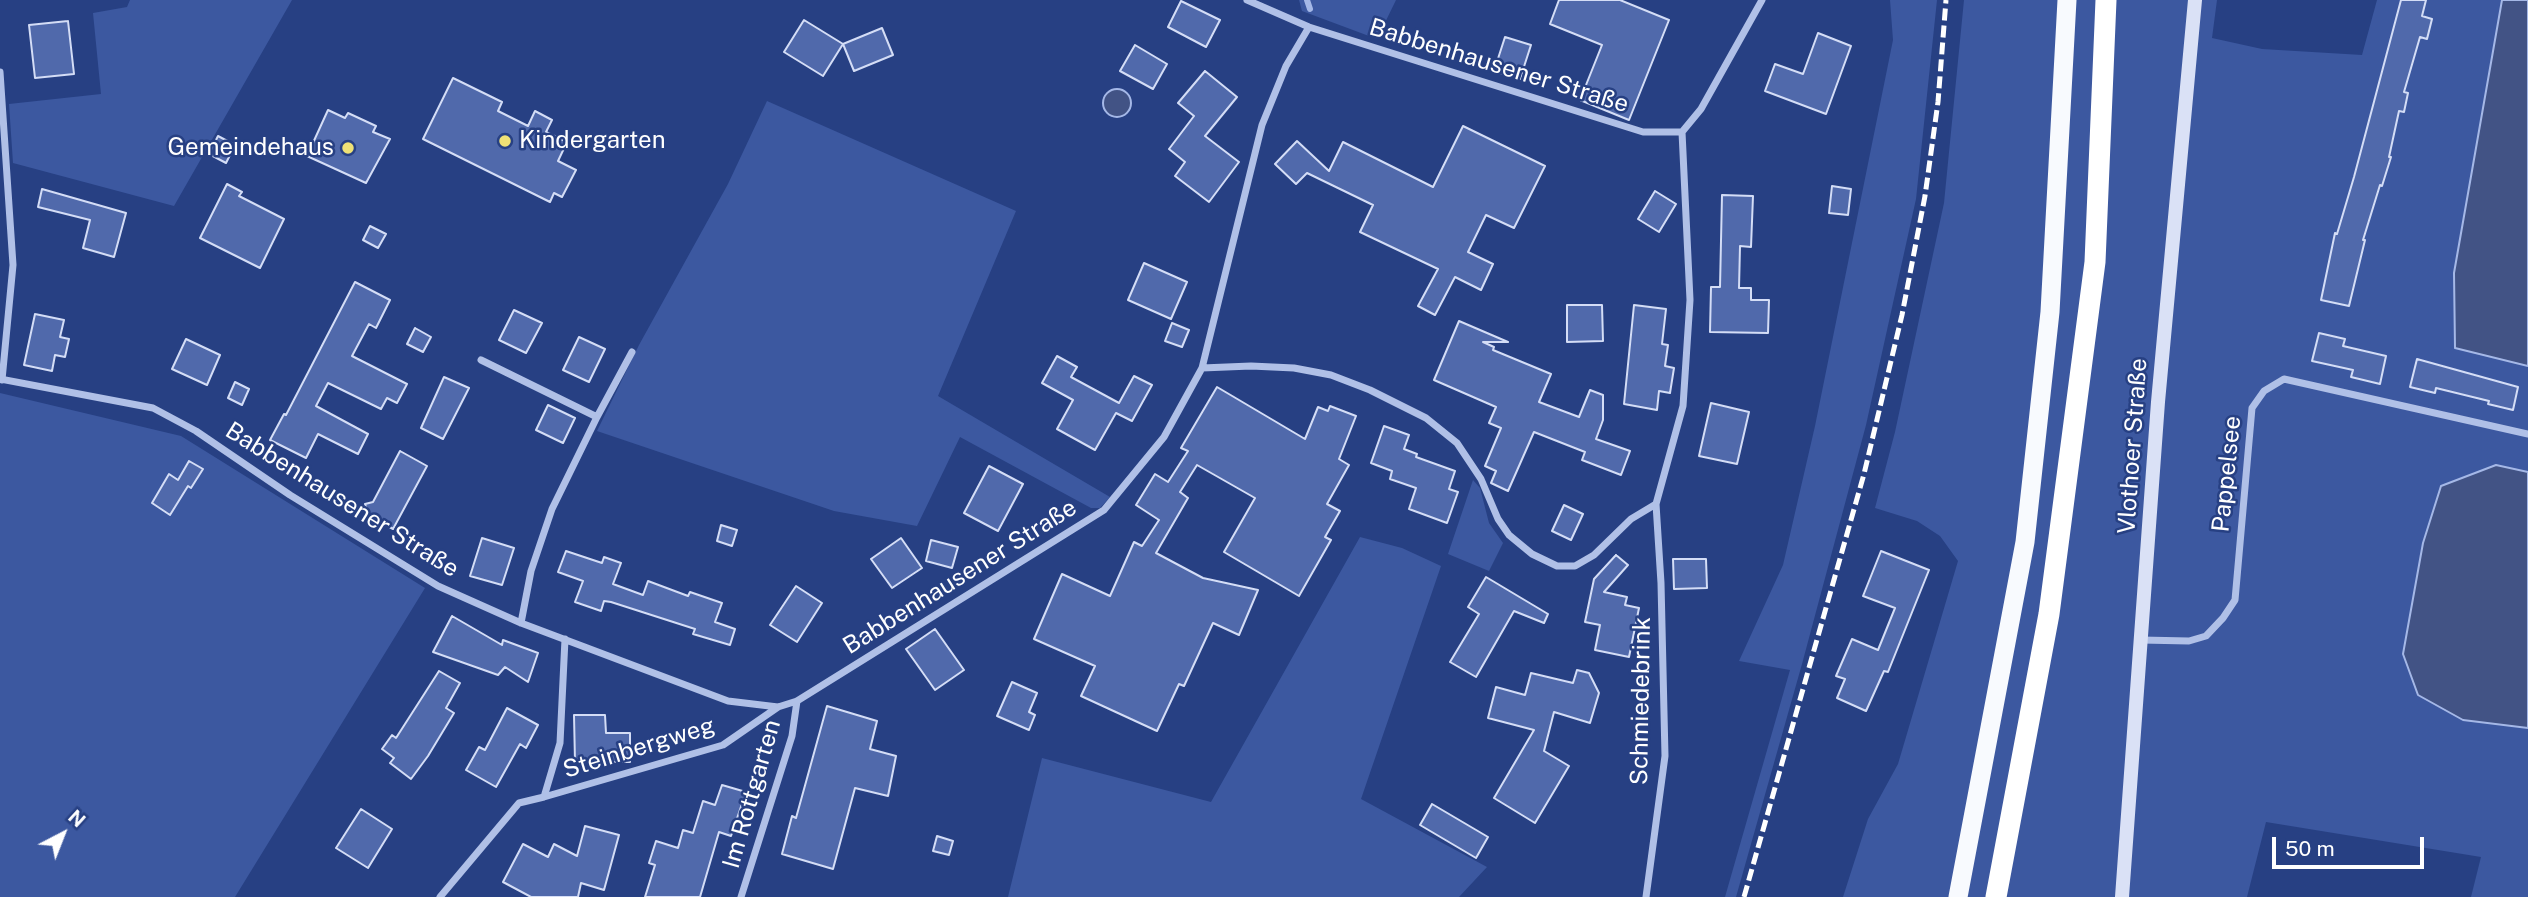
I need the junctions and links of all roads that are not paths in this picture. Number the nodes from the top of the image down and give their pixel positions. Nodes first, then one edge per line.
1 (1247, 0) edge
2 (1762, 0) edge
3 (2067, 0) edge
4 (2106, 0) edge
5 (2195, 0) edge
6 (1310, 27) junction
7 (0, 72) edge
8 (1682, 132) junction
9 (632, 352) dead end
10 (481, 360) dead end
11 (1202, 368) junction
12 (1, 380) edge
13 (597, 417) junction
14 (2528, 434) edge
15 (1656, 504) junction
16 (521, 623) junction
17 (565, 639) junction
18 (2141, 640) junction
19 (797, 701) junction
20 (778, 707) junction
21 (544, 797) junction
22 (440, 897) edge
23 (741, 897) edge
24 (1646, 897) edge
25 (1958, 897) edge
26 (1996, 897) edge
27 (2122, 897) edge

1 - 6 street
2 - 8 street
3 - 25 highway
4 - 26 highway
5 - 18 main road, Vlothoer Straße
6 - 8 street, Babbenhausener Straße
6 - 11 street, Babbenhausener Straße
7 - 12 street
8 - 15 street
9 - 13 street
10 - 13 street
11 - 15 street
11 - 19 street, Babbenhausener Straße
12 - 16 street, Babbenhausener Straße
13 - 16 street
14 - 18 street, Pappelsee
15 - 24 street, Schmiedebrink
16 - 17 street, Babbenhausener Straße
17 - 20 street, Babbenhausener Straße
17 - 21 street, Steinbergweg
18 - 27 main road, Vlothoer Straße
19 - 20 street, Babbenhausener Straße
19 - 23 street, Im Rottgarten
20 - 21 street, Steinbergweg
21 - 22 street, Steinbergweg

